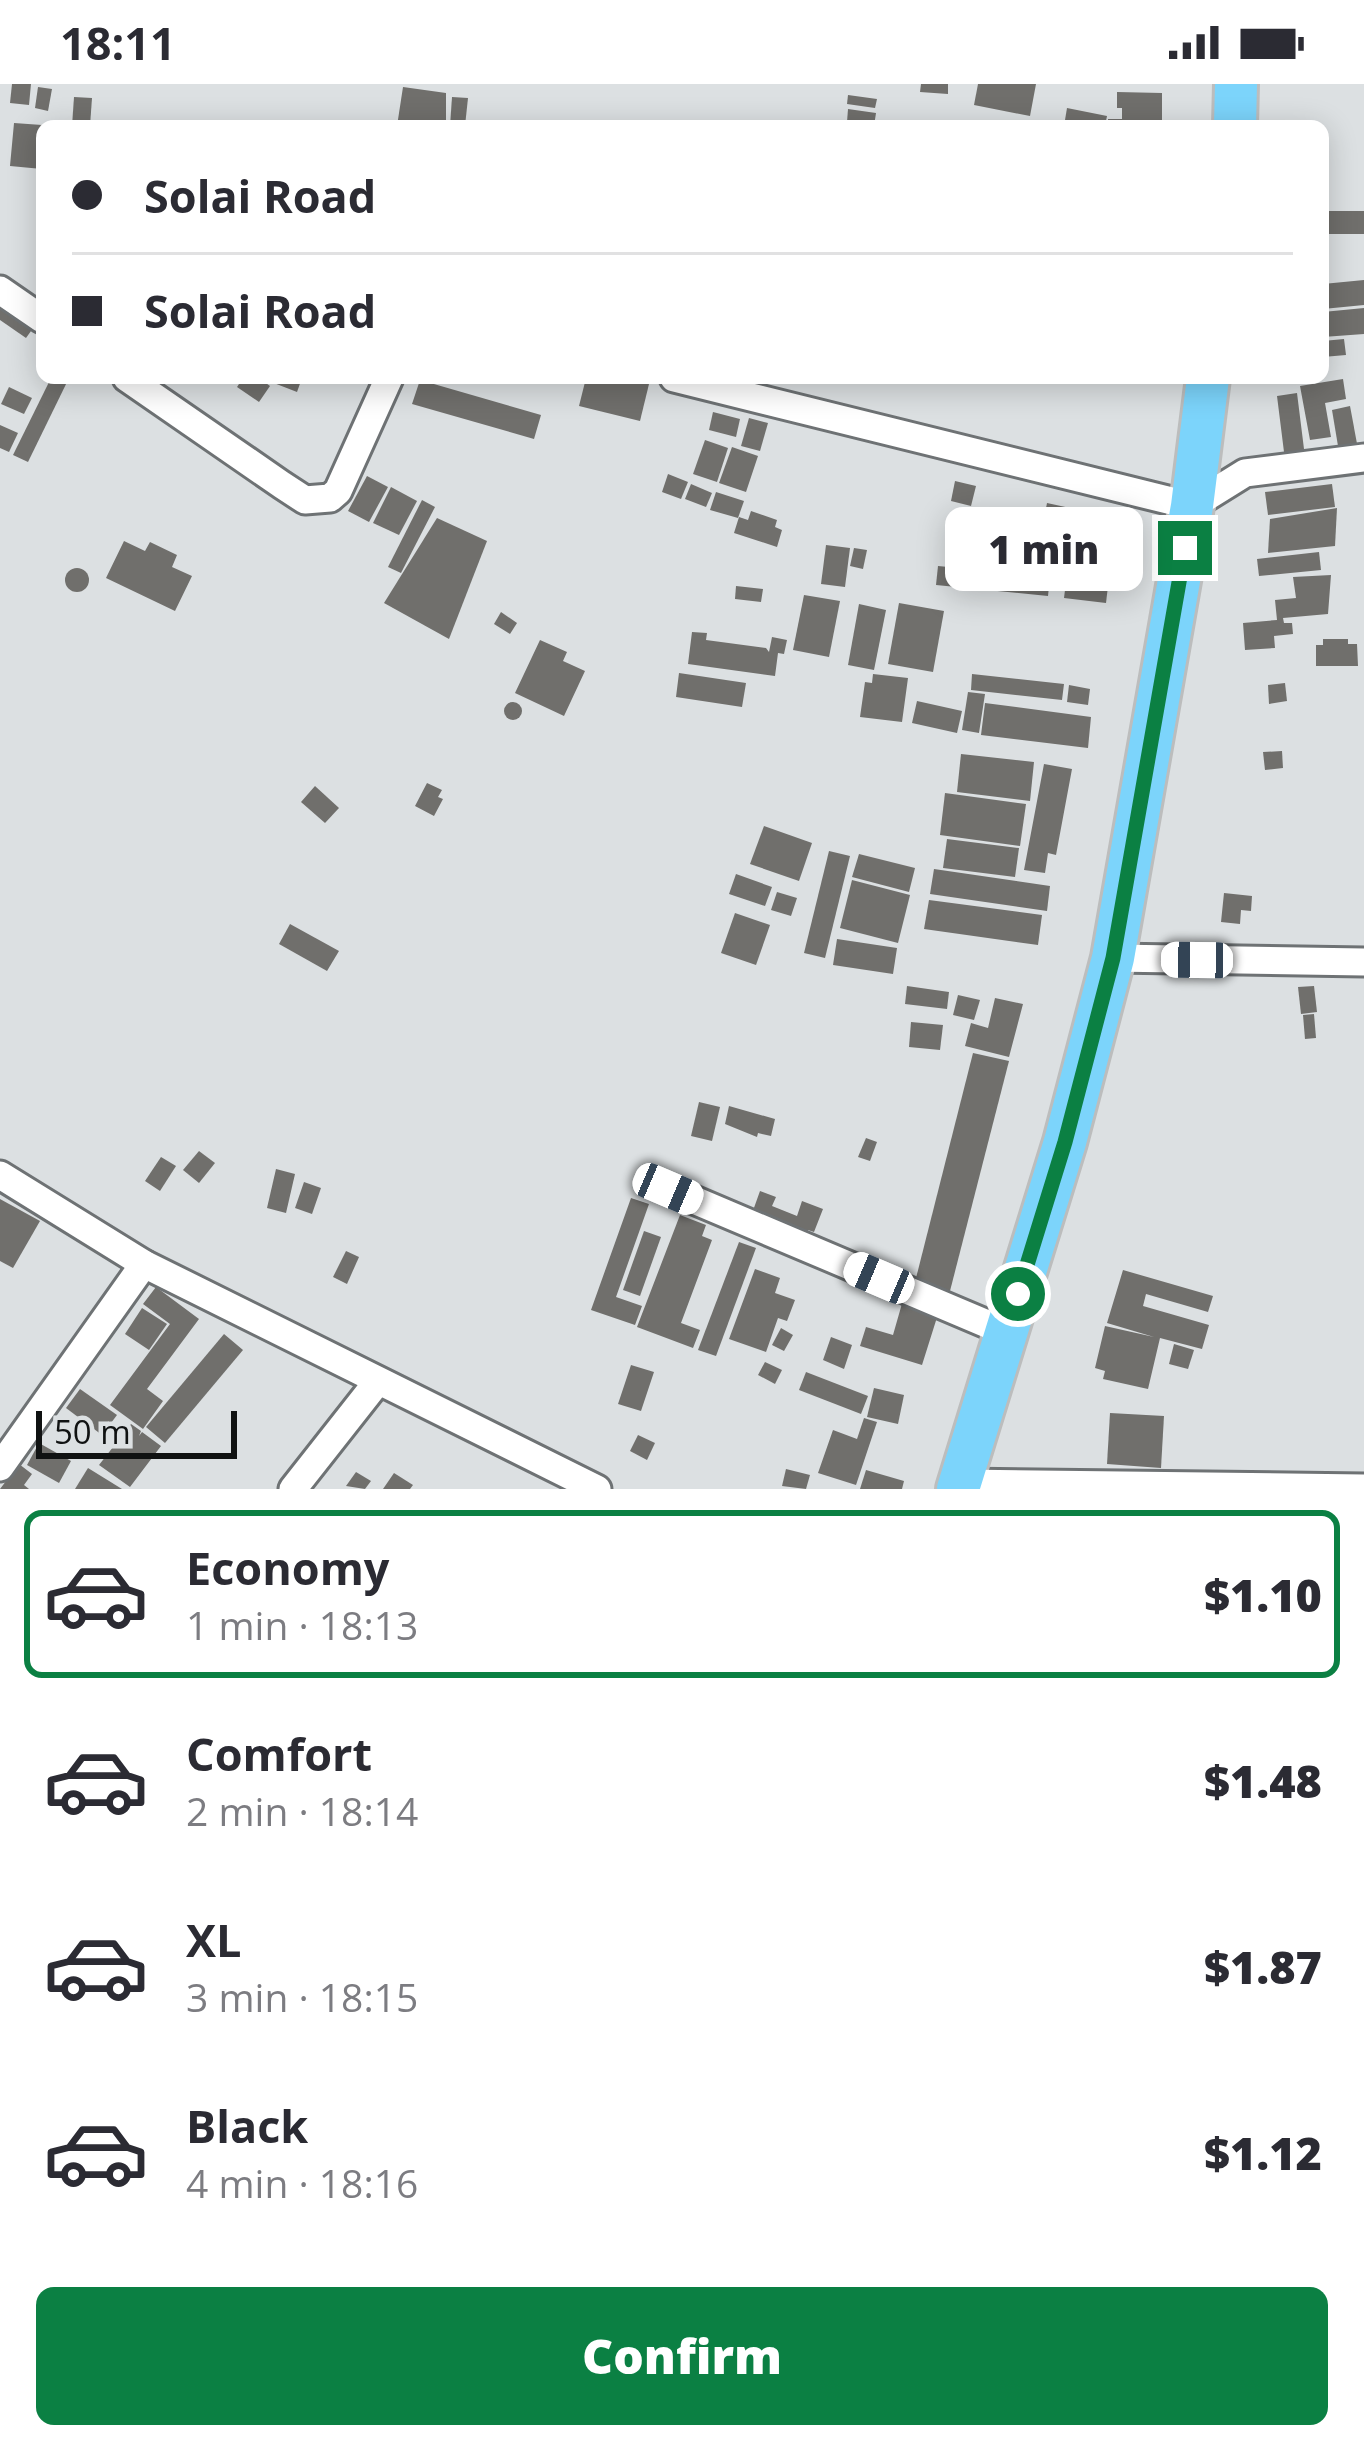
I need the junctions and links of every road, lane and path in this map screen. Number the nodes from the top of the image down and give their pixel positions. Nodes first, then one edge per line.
1 (1236, 84) edge
2 (1235, 120) edge
3 (0, 290) edge
4 (36, 315) edge
5 (136, 384) edge
6 (386, 384) edge
7 (698, 384) edge
8 (1207, 384) edge
9 (1364, 458) edge
10 (1192, 506) junction
11 (1113, 958) junction
12 (1364, 962) edge
13 (0, 1175) edge
14 (668, 1189) dead end
15 (144, 1264) junction
16 (1006, 1332) junction
17 (378, 1381) junction
18 (0, 1467) edge
19 (959, 1486) edge
20 (1364, 1488) edge
21 (293, 1489) edge
22 (597, 1489) edge

1 - 2 highway
3 - 4 street
5 - 6 street
7 - 10 street
8 - 10 highway
9 - 10 street
10 - 11 highway
11 - 12 street
11 - 16 highway
13 - 15 street
14 - 16 street
15 - 17 street
15 - 18 street
16 - 19 highway
17 - 21 street
17 - 22 street
19 - 20 street

